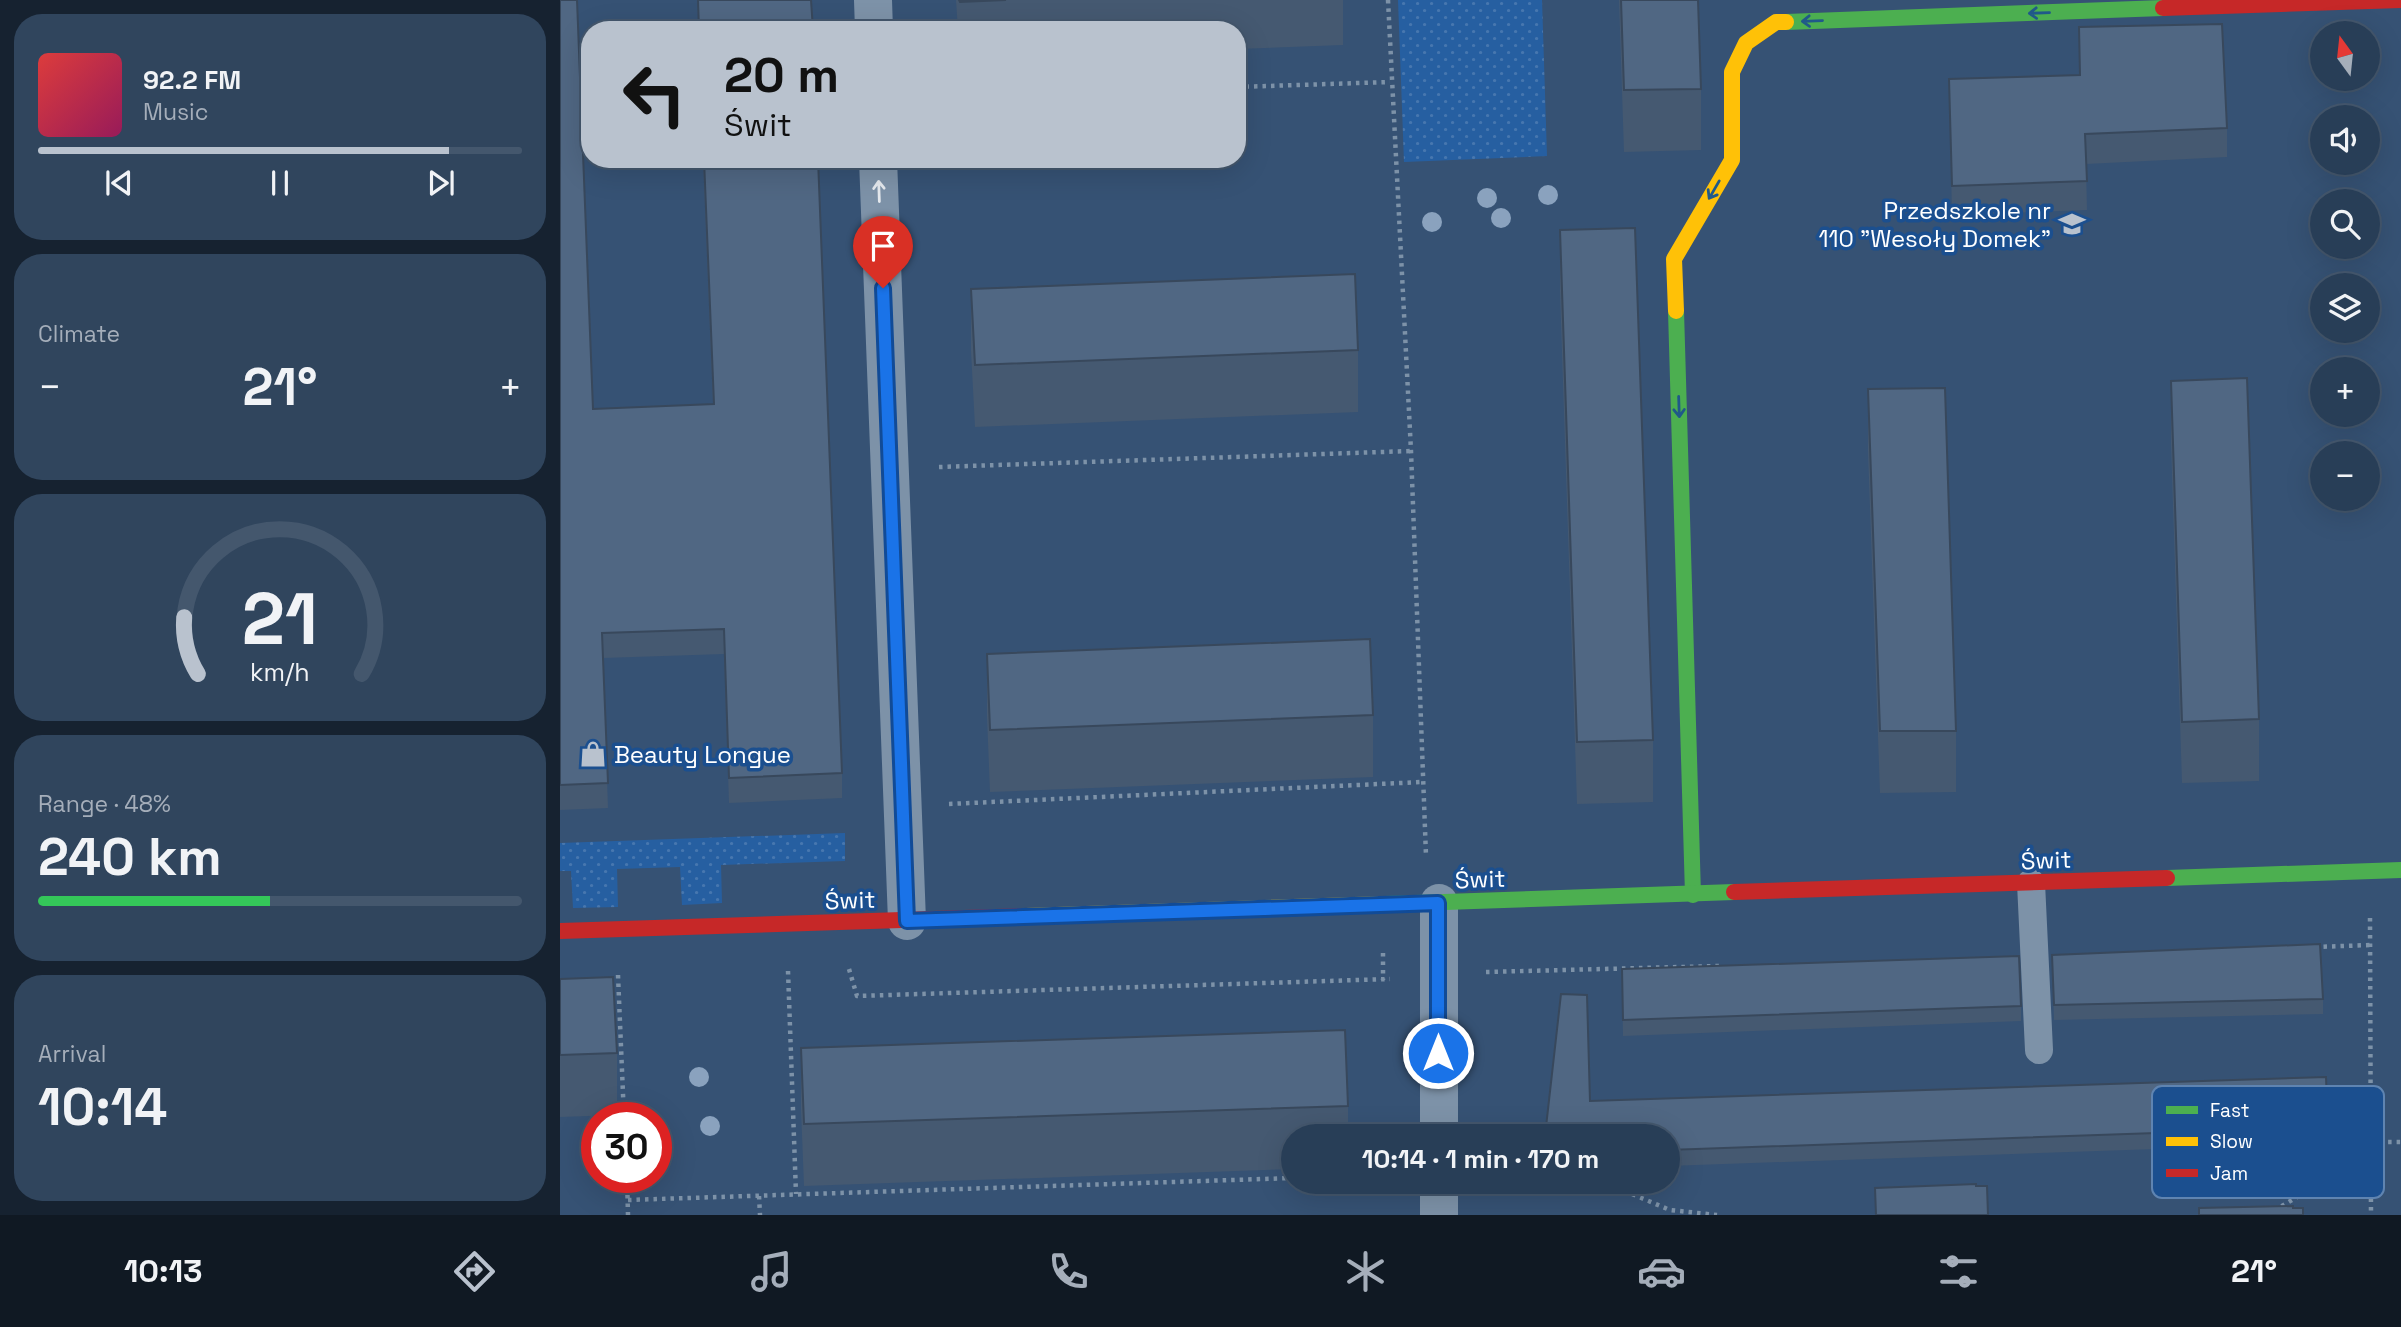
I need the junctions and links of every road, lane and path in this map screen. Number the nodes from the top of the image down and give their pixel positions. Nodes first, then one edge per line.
1 (873, 0) edge
2 (1388, 0) edge
3 (2401, 0) edge
4 (874, 21) edge
5 (1390, 82) junction
6 (1246, 87) edge
7 (878, 168) edge
8 (1410, 452) junction
9 (889, 469) junction
10 (1422, 782) junction
11 (948, 804) dead end
12 (1426, 860) dead end
13 (2401, 870) edge
14 (2370, 871) junction
15 (2031, 883) junction
16 (1693, 895) junction
17 (1438, 903) junction
18 (907, 921) junction
19 (560, 931) edge
20 (787, 962) dead end
21 (618, 967) dead end
22 (2039, 1050) dead end
23 (2371, 1086) edge
24 (623, 1102) edge
25 (1439, 1124) edge
26 (1281, 1178) edge
27 (628, 1193) edge
28 (796, 1194) junction
29 (1439, 1194) edge
30 (1632, 1194) edge
31 (759, 1196) junction
32 (2294, 1198) edge
33 (628, 1200) junction
34 (628, 1215) edge
35 (760, 1215) edge
36 (1439, 1215) edge
37 (1717, 1215) edge
38 (2267, 1215) edge

1 - 4 street
2 - 5 path
3 -> 16 street
5 - 6 path
5 - 8 path
9 -> 7 street
8 - 9 path
8 - 10 path
9 - 18 street
10 - 11 path
10 - 12 path
13 - 14 street, Świt
14 - 15 street, Świt
14 - 23 path
15 - 16 street, Świt
15 - 22 lane
16 - 17 street, Świt
17 - 18 street, Świt
17 - 25 street
18 - 19 street, Świt
20 - 28 path
21 - 24 path
26 - 28 path
27 - 33 path
28 - 31 path
29 - 36 street
30 - 37 path
31 - 33 path
31 - 35 path
32 - 38 path
33 - 34 path

